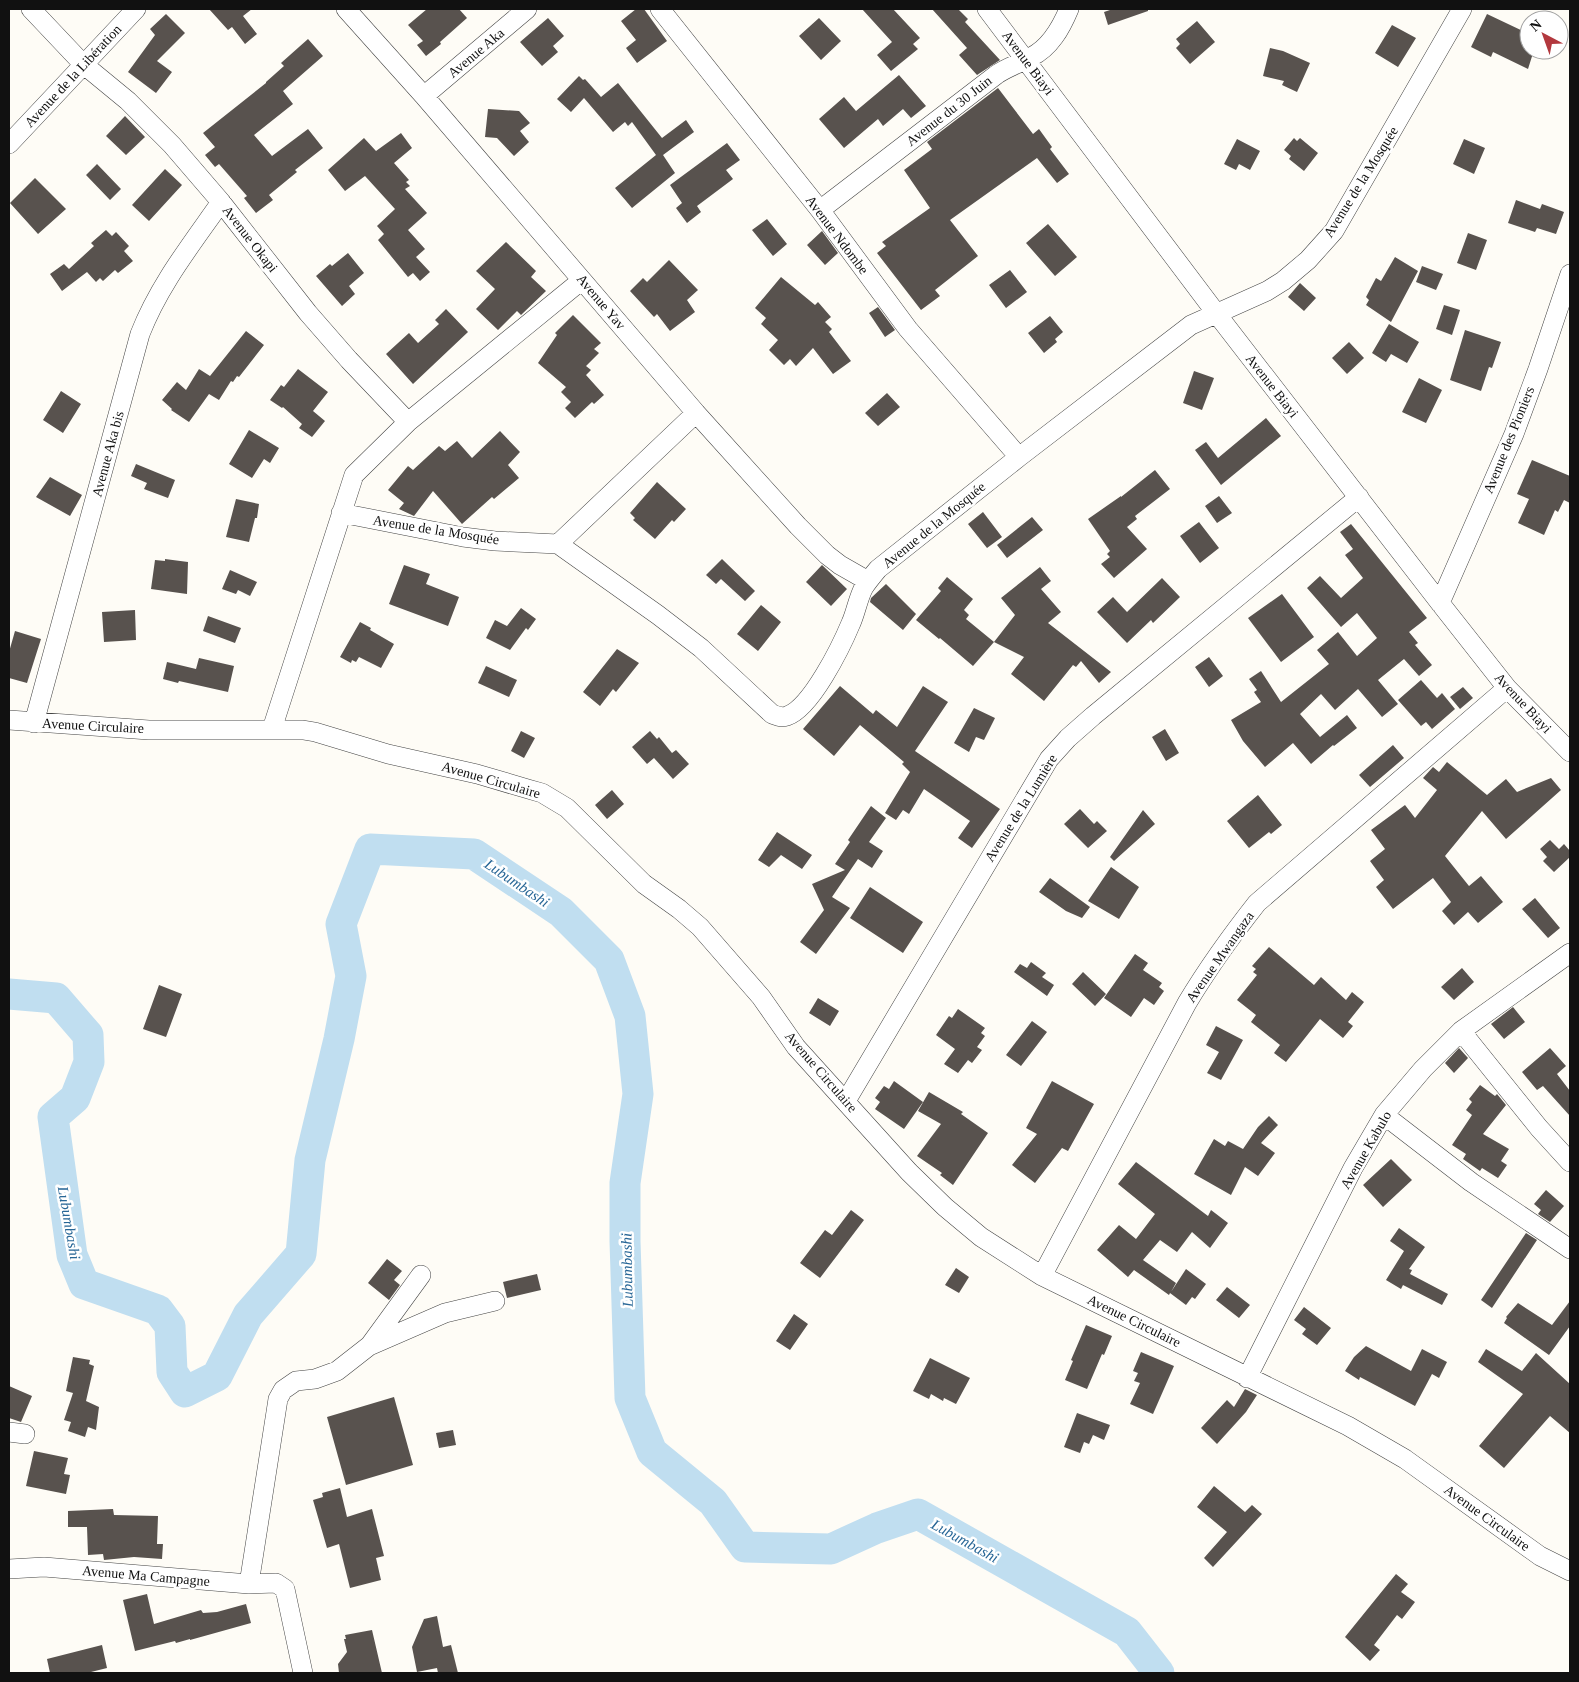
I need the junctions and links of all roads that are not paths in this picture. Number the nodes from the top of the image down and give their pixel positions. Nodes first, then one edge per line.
1 (31, 9) edge
2 (136, 9) edge
3 (346, 9) edge
4 (527, 9) edge
5 (660, 9) edge
6 (987, 9) edge
7 (1069, 9) edge
8 (1462, 9) edge
9 (1027, 60) junction
10 (83, 64) junction
11 (424, 96) junction
12 (9, 144) edge
13 (221, 202) junction
14 (820, 210) junction
15 (1570, 274) edge
16 (582, 280) junction
17 (1216, 313) junction
18 (696, 414) junction
19 (408, 422) junction
20 (1019, 457) junction
21 (1359, 496) junction
22 (342, 513) junction
23 (558, 544) junction
24 (868, 581) junction
25 (1440, 603) junction
26 (1507, 688) junction
27 (9, 720) edge
28 (34, 723) junction
29 (272, 729) junction
30 (1570, 752) edge
31 (1570, 953) edge
32 (1460, 1031) junction
33 (846, 1101) junction
34 (1384, 1115) junction
35 (1570, 1162) edge
36 (1570, 1249) edge
37 (422, 1275) dead end
38 (1042, 1276) junction
39 (496, 1301) dead end
40 (369, 1346) junction
41 (1247, 1378) junction
42 (9, 1569) edge
43 (1570, 1571) edge
44 (249, 1584) junction
45 (303, 1673) edge

1 - 10 street, Avenue Okapi
2 - 10 street, Avenue de la Libération
3 - 11 street, Avenue Yav
4 - 11 street, Avenue Aka
5 - 14 street, Avenue Ndombe
6 - 9 street, Avenue Biayi
7 - 9 street, Avenue du 30 Juin
8 - 17 street, Avenue de la Mosquée
9 - 14 street, Avenue du 30 Juin
9 - 17 street, Avenue Biayi
10 - 12 street, Avenue de la Libération
10 - 13 street, Avenue Okapi
11 - 16 street, Avenue Yav
13 - 19 street, Avenue Okapi
13 - 28 street, Avenue Aka bis
14 - 20 street, Avenue Ndombe
15 - 25 street, Avenue des Pioniers
16 - 18 street, Avenue Yav
16 - 19 street
17 - 20 street, Avenue de la Mosquée
17 - 21 street, Avenue Biayi
18 - 23 street
18 - 24 street, Avenue Yav
19 - 22 street
20 - 24 street, Avenue de la Mosquée
21 - 25 street, Avenue Biayi
21 - 33 street, Avenue de la Lumière
22 - 23 street, Avenue de la Mosquée
22 - 29 street
23 - 24 street, Avenue de la Mosquée
25 - 26 street, Avenue Biayi
26 - 30 street, Avenue Biayi
26 - 38 street, Avenue Mwangaza
27 - 28 street, Avenue Circulaire
28 - 29 street, Avenue Circulaire
29 - 33 street, Avenue Circulaire
31 - 32 street, Avenue Kabulo
32 - 34 street, Avenue Kabulo
32 - 35 street
33 - 38 street, Avenue Circulaire
34 - 36 street
34 - 41 street, Avenue Kabulo
37 - 40 street
38 - 41 street, Avenue Circulaire
39 - 40 street
40 - 44 street
41 - 43 street, Avenue Circulaire
42 - 44 street, Avenue Ma Campagne
44 - 45 street, Avenue Ma Campagne

